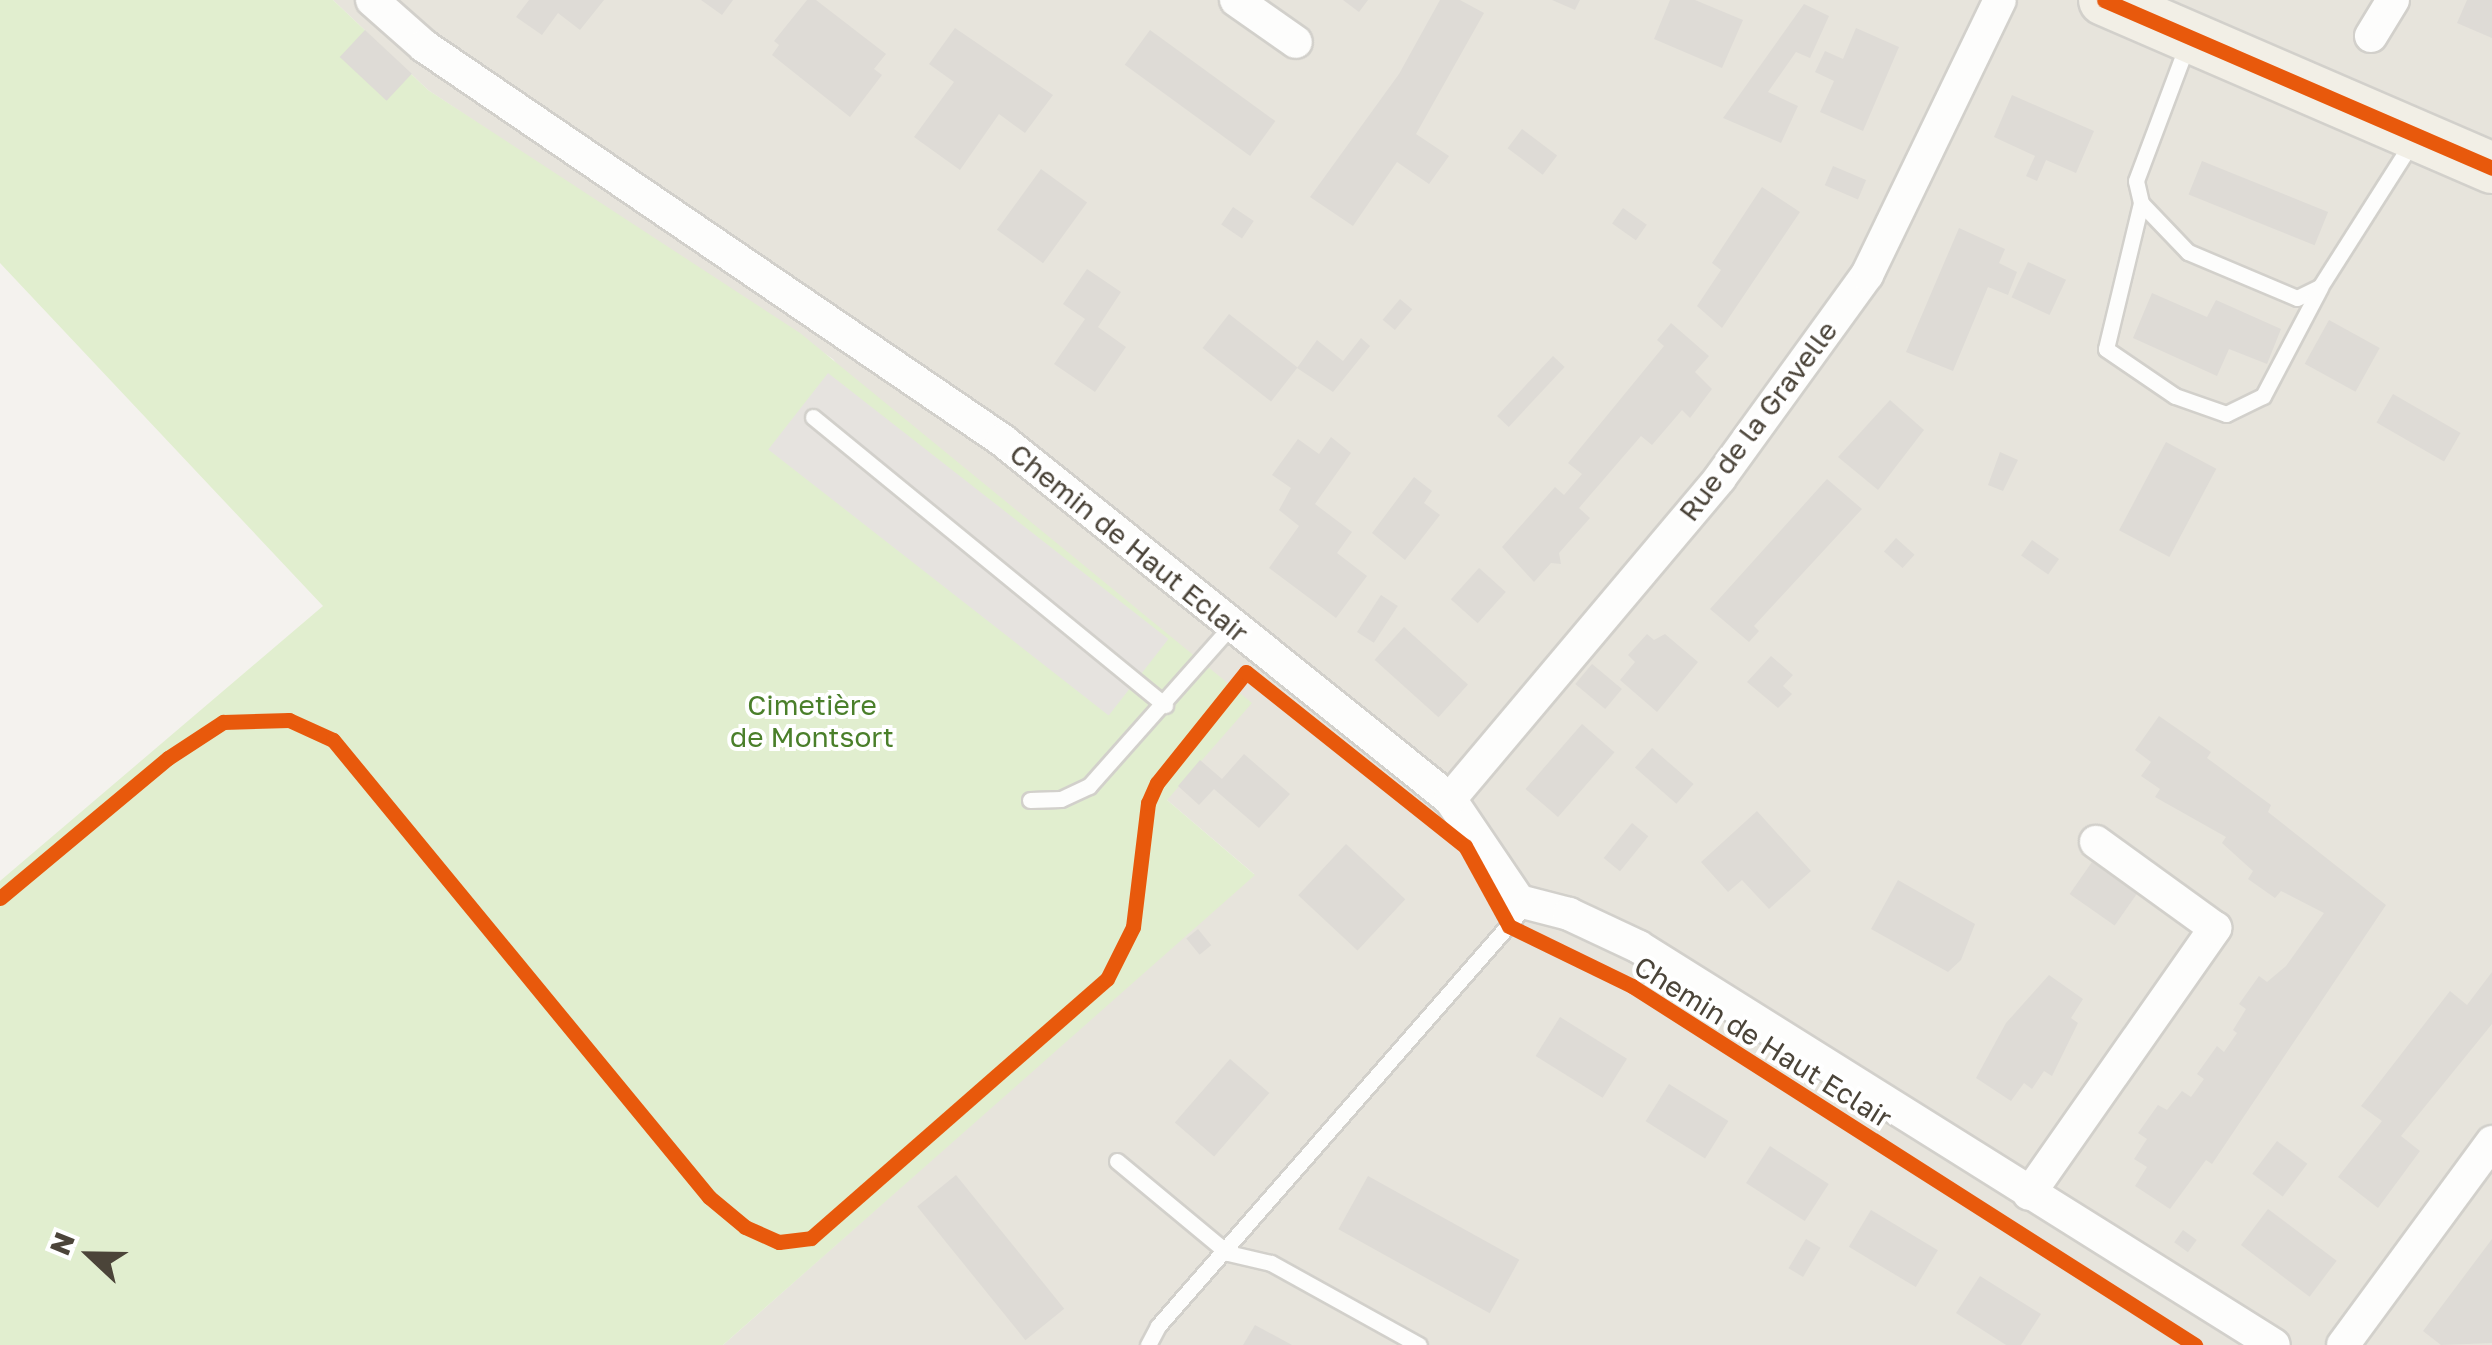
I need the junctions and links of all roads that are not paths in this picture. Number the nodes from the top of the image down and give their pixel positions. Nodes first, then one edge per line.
1 (372, 0) edge
2 (1236, 0) edge
3 (2000, 0) edge
4 (2104, 0) edge
5 (2394, 0) edge
6 (2190, 36) junction
7 (2371, 36) dead end
8 (1296, 42) dead end
9 (2417, 134) junction
10 (2492, 168) edge
11 (2141, 202) junction
12 (2320, 287) junction
13 (813, 417) dead end
14 (1232, 626) junction
15 (1165, 705) junction
16 (1030, 800) dead end
17 (1450, 800) junction
18 (2096, 842) dead end
19 (1526, 905) junction
20 (2492, 1142) edge
21 (1116, 1161) dead end
22 (2028, 1194) junction
23 (1228, 1253) junction
24 (1148, 1345) edge
25 (1419, 1345) edge
26 (2274, 1345) edge
27 (2343, 1345) edge

1 - 14 street, Chemin de Haut Eclair
2 - 8 street
3 - 17 street, Rue de la Gravelle
4 - 6 main road
5 - 7 street
6 - 9 main road
6 - 11 lane
9 - 10 main road
9 - 12 lane
11 - 12 lane
11 - 12 lane
13 - 15 lane
14 - 15 lane
14 - 17 street, Chemin de Haut Eclair
15 - 16 lane
17 - 19 street, Chemin de Haut Eclair
18 - 22 street
19 - 22 street, Chemin de Haut Eclair
19 - 23 lane
20 - 27 street
21 - 23 lane
22 - 26 street, Chemin de Haut Eclair
23 - 24 lane
23 - 25 lane

